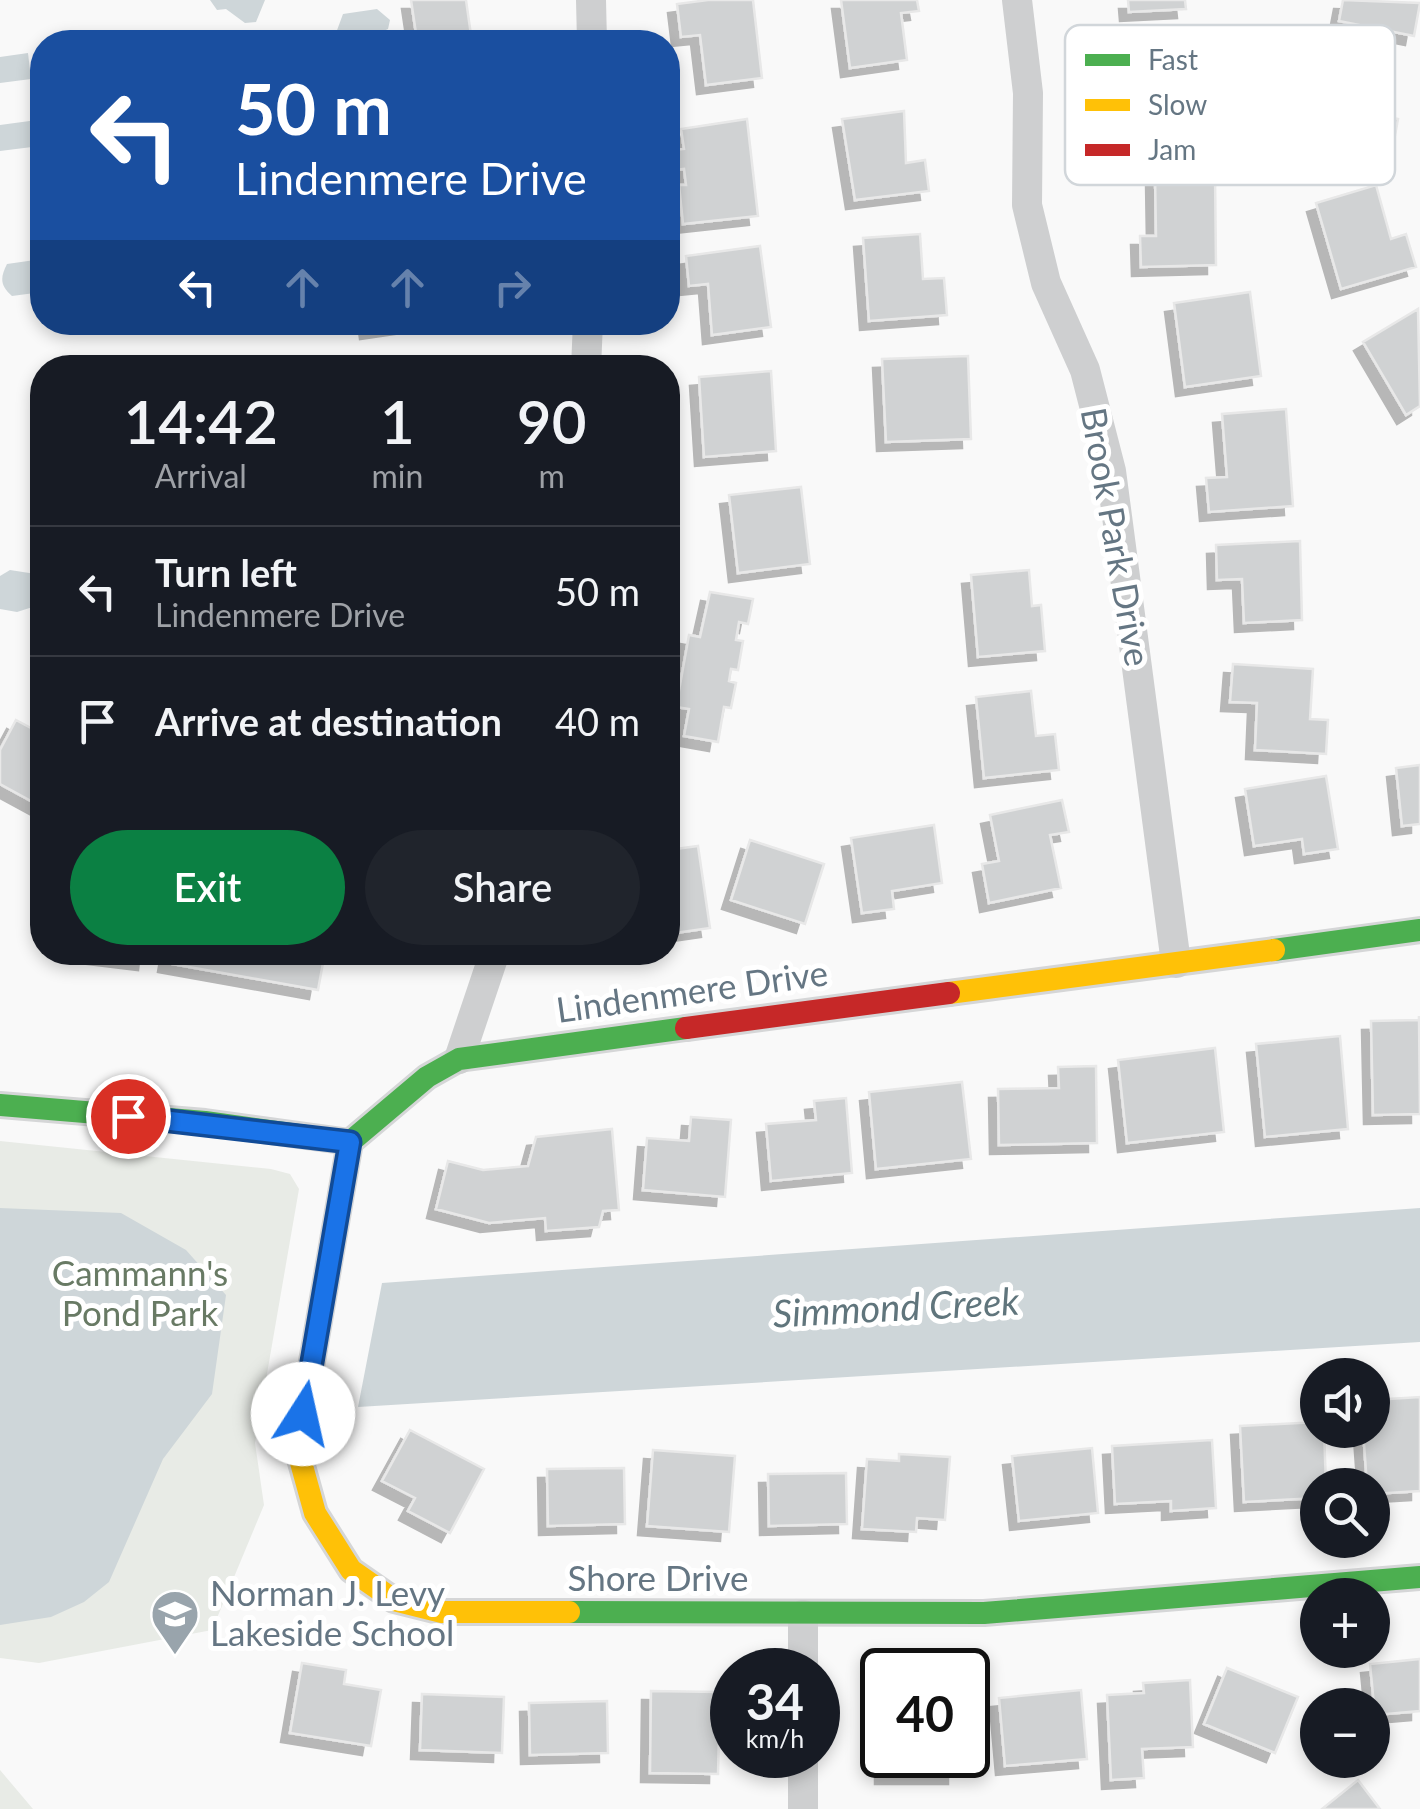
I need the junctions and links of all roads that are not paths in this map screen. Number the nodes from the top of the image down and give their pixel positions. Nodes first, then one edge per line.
1 (591, 0) edge
2 (1016, 0) edge
3 (592, 30) edge
4 (1420, 930) edge
5 (1176, 963) junction
6 (491, 965) edge
7 (459, 1058) junction
8 (0, 1105) edge
9 (350, 1142) junction
10 (1420, 1577) edge
11 (803, 1615) junction
12 (803, 1648) edge
13 (803, 1778) edge
14 (803, 1809) edge

1 - 3 street
2 - 5 street, Brook Park Drive
4 - 5 street, Lindenmere Drive
5 - 7 street, Lindenmere Drive
6 - 7 street
7 - 9 street, Lindenmere Drive
8 - 9 street
9 - 11 street, Shore Drive
10 - 11 street, Shore Drive
11 - 12 street
13 - 14 street

